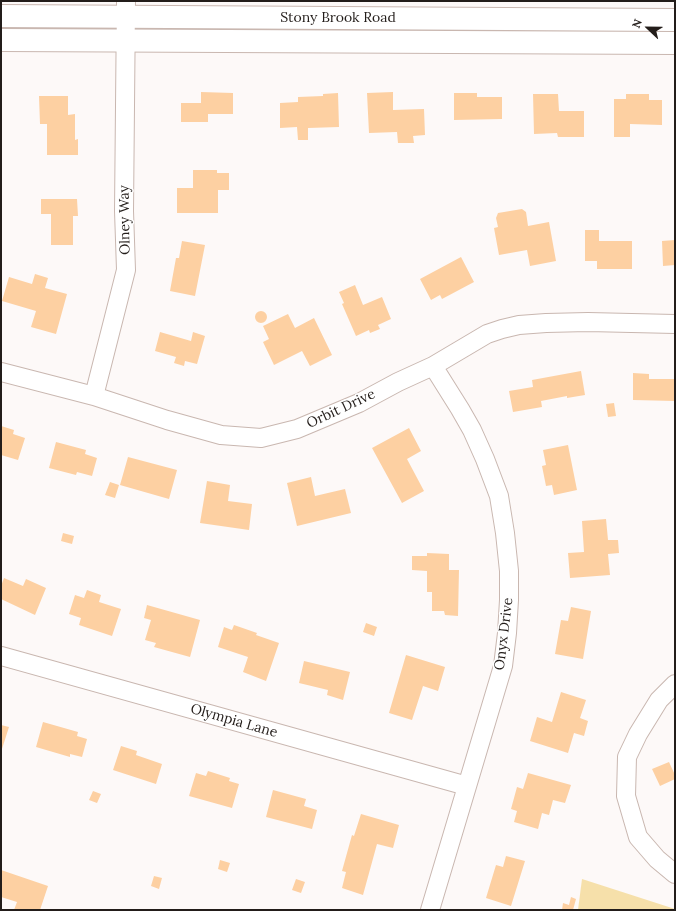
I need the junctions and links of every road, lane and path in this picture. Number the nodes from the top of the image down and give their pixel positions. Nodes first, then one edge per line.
1 (126, 9) edge
2 (1, 16) edge
3 (494, 19) junction
4 (675, 20) edge
5 (1, 40) edge
6 (126, 41) junction
7 (494, 42) junction
8 (675, 44) edge
9 (675, 324) edge
10 (433, 366) junction
11 (1, 372) edge
12 (94, 396) junction
13 (1, 656) edge
14 (675, 684) edge
15 (467, 786) junction
16 (675, 874) edge
17 (430, 910) edge

1 - 2 main road, Stony Brook Road
1 - 3 main road, Stony Brook Road
1 - 6 street, Olney Way
3 - 4 main road, Stony Brook Road
3 - 7 main road
5 - 6 main road, Stony Brook Road
6 - 7 main road, Stony Brook Road
6 - 12 street, Olney Way
7 - 8 main road, Stony Brook Road
9 - 10 street, Orbit Drive
10 - 12 street, Orbit Drive
10 - 15 street, Onyx Drive
11 - 12 street, Orbit Drive
13 - 15 street, Olympia Lane
14 - 16 street
15 - 17 street, Onyx Drive

